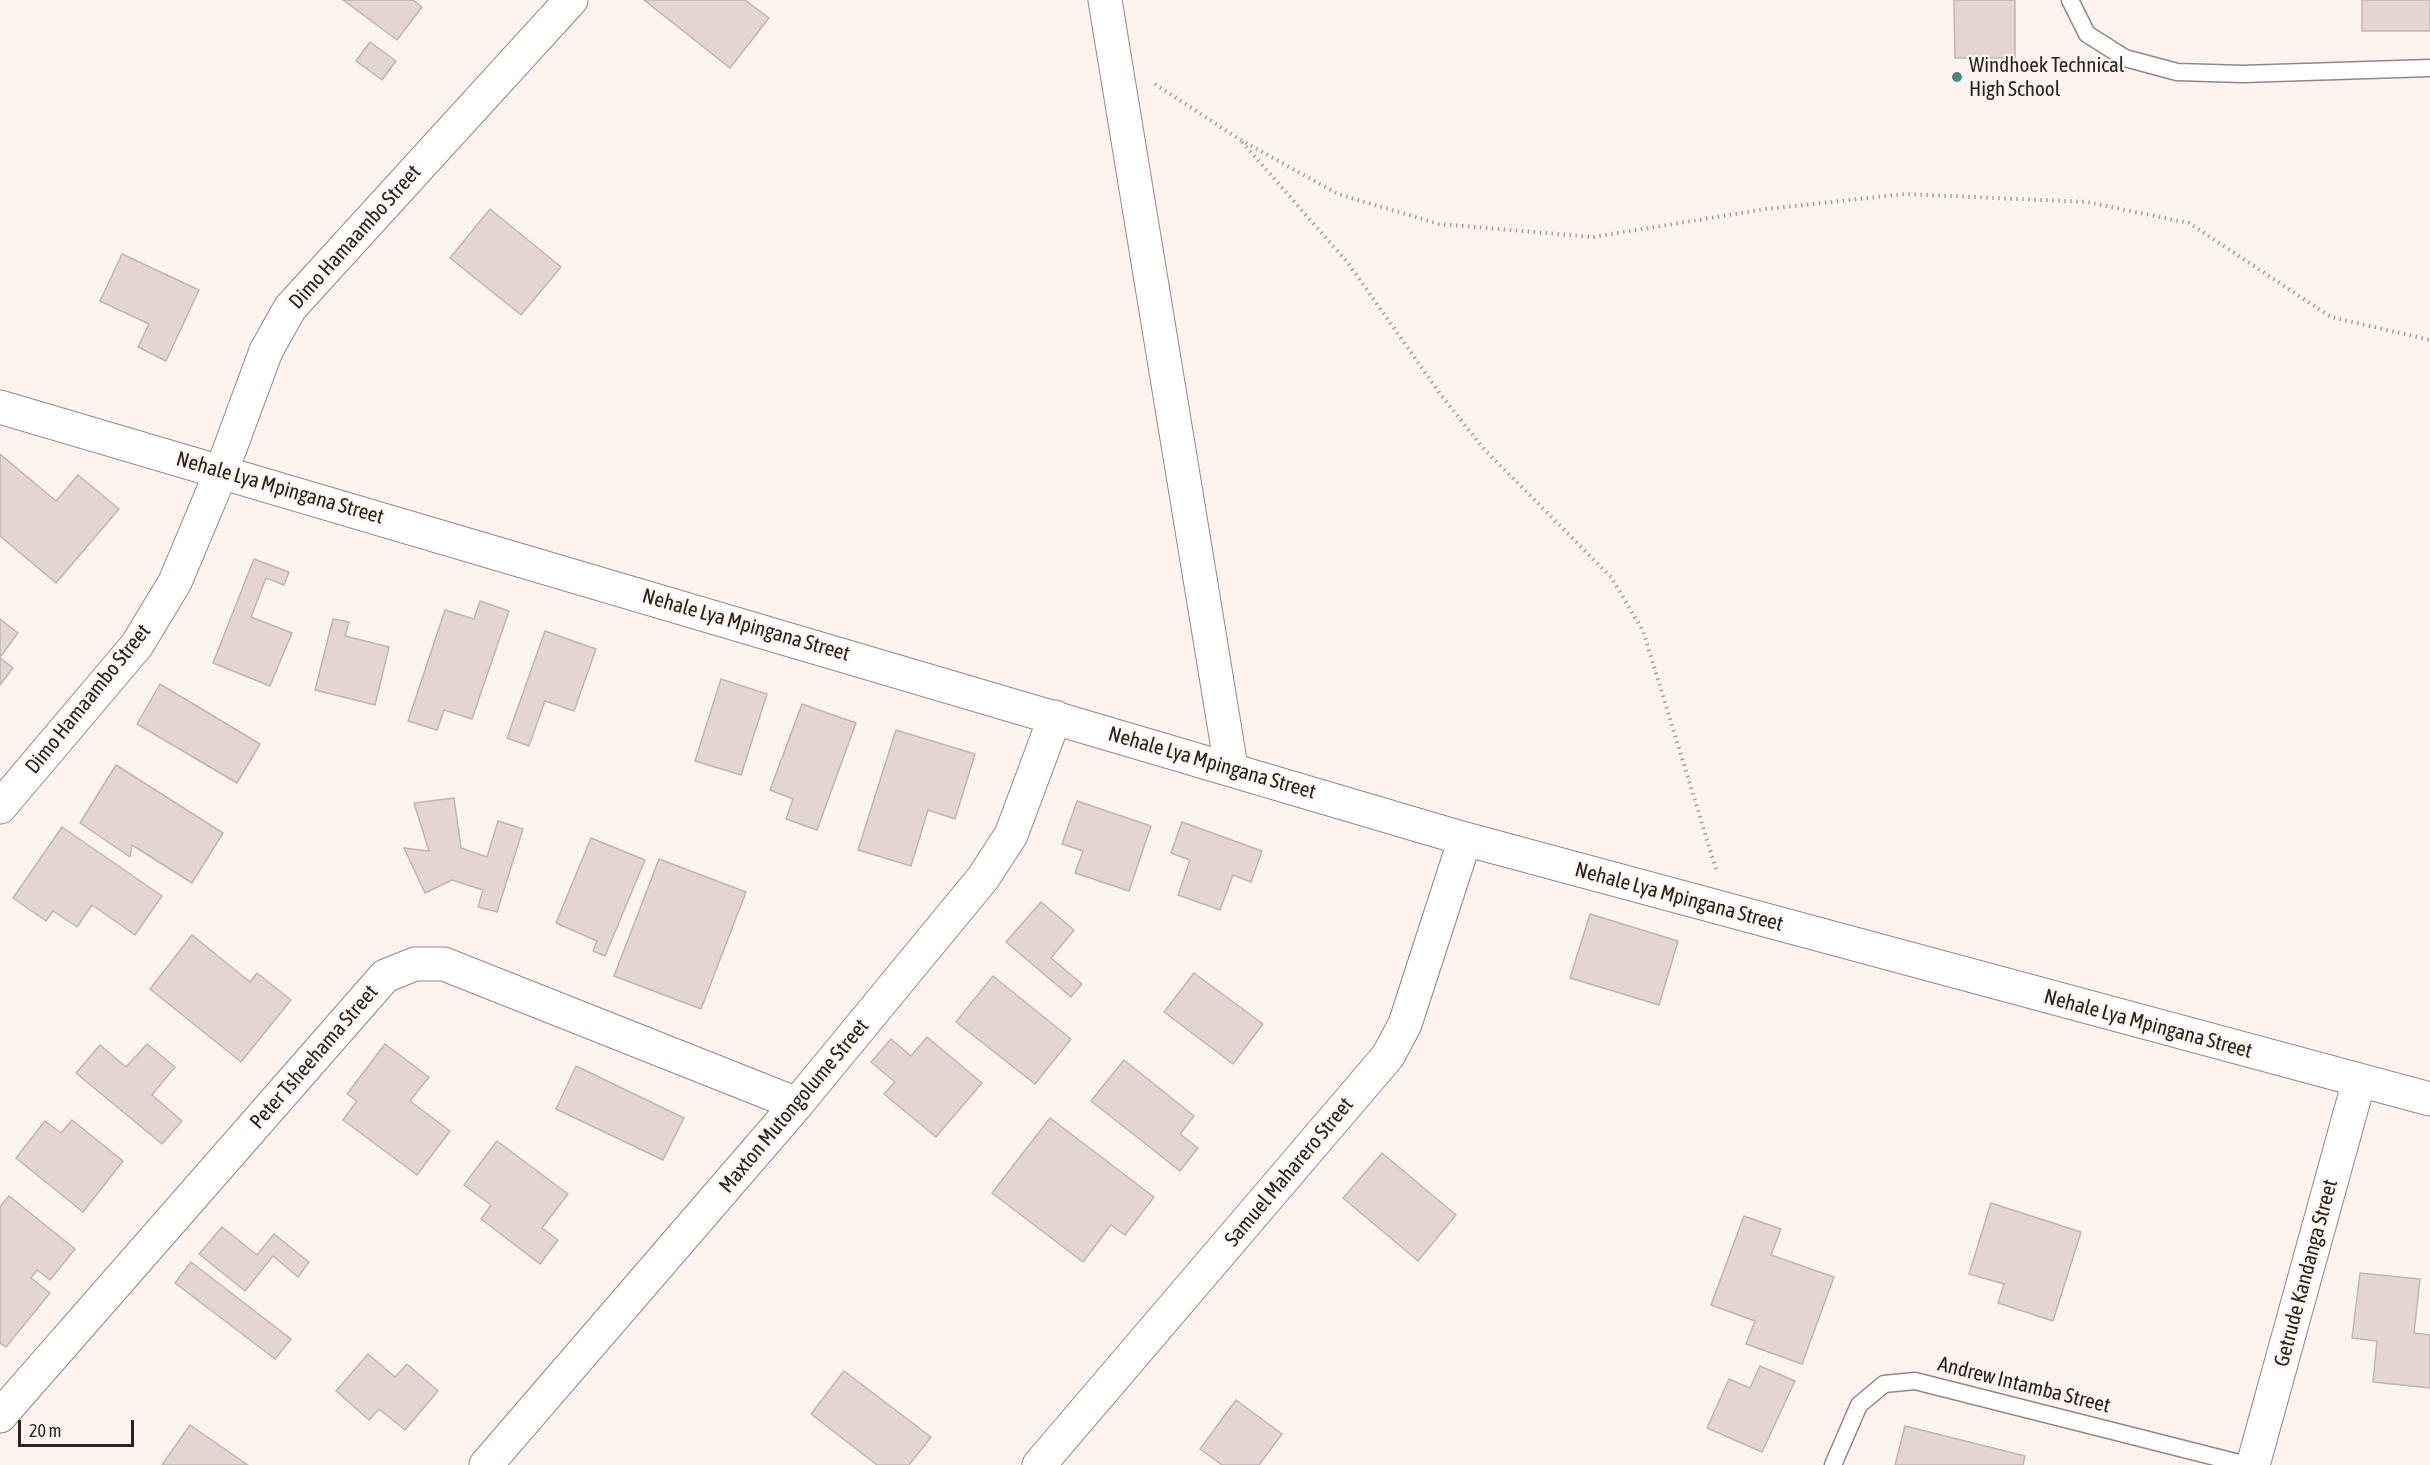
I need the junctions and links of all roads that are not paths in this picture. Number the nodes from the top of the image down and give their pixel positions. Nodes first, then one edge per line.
1 (571, 0) edge
2 (1105, 0) edge
3 (2070, 0) edge
4 (2430, 68) edge
5 (0, 407) edge
6 (222, 471) junction
7 (1055, 717) junction
8 (1231, 767) junction
9 (0, 807) edge
10 (1465, 838) junction
11 (2359, 1081) junction
12 (2430, 1099) edge
13 (797, 1104) junction
14 (0, 1416) edge
15 (486, 1465) edge
16 (1039, 1465) edge
17 (1833, 1465) edge
18 (2247, 1465) edge
19 (2253, 1465) edge

1 - 6 street, Dimo Hamaambo Street
2 - 8 street
3 - 4 lane
5 - 6 street, Nehale Lya Mpingana Street
6 - 7 street, Nehale Lya Mpingana Street
6 - 9 street, Dimo Hamaambo Street
7 - 8 street, Nehale Lya Mpingana Street
7 - 13 street, Maxton Mutongolume Street
8 - 10 street, Nehale Lya Mpingana Street
10 - 11 street, Nehale Lya Mpingana Street
10 - 16 street, Samuel Maharero Street
11 - 12 street, Nehale Lya Mpingana Street
11 - 19 street, Getrude Kandanga Street
13 - 14 street, Peter Tsheehama Street
13 - 15 street, Maxton Mutongolume Street
17 - 18 lane, Andrew Intamba Street

